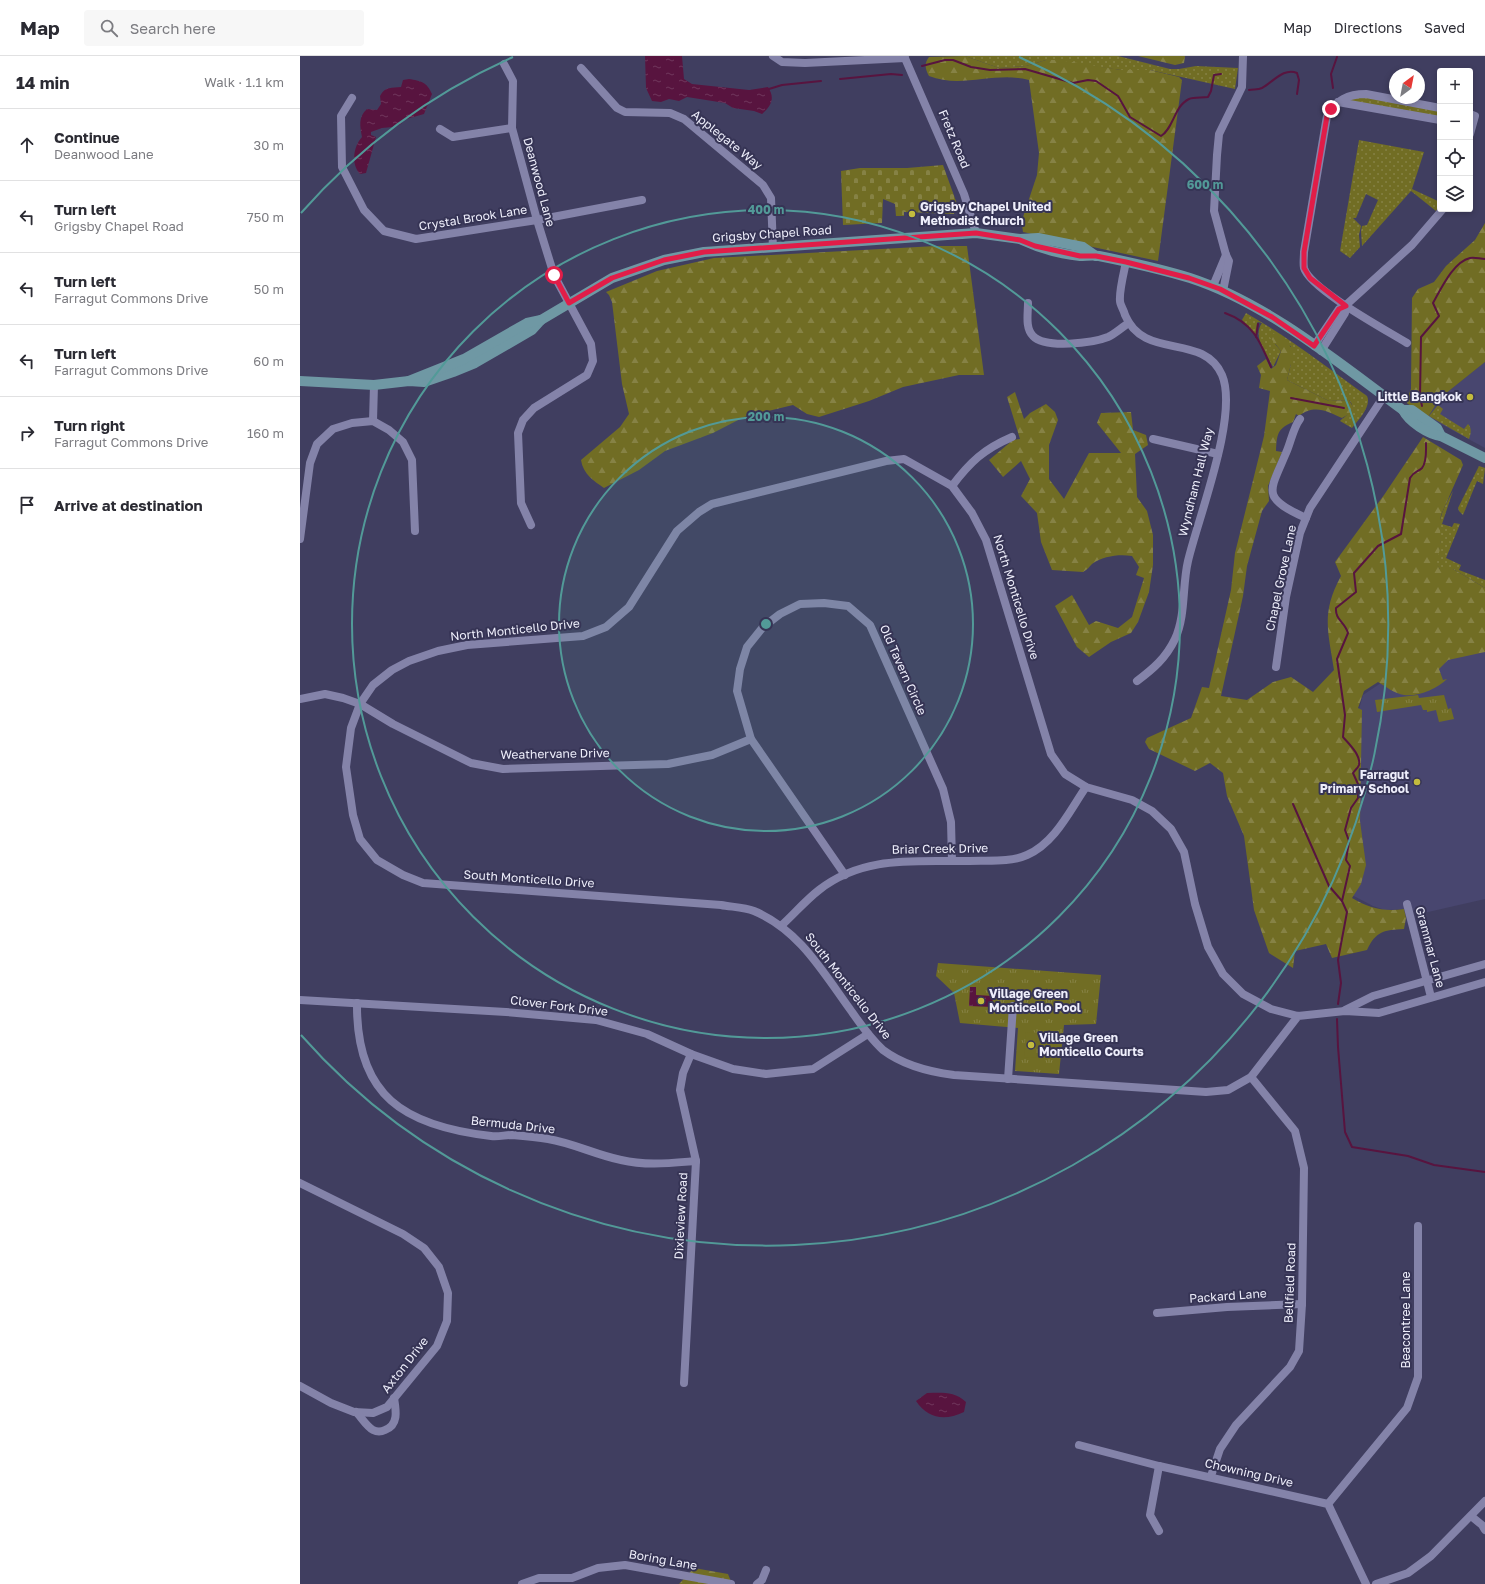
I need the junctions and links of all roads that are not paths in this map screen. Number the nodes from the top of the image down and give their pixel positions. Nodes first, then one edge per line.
1 (774, 56) edge
2 (1244, 56) edge
3 (905, 57) edge
4 (864, 58) edge
5 (823, 59) edge
6 (504, 64) dead end
7 (581, 68) dead end
8 (352, 98) dead end
9 (1338, 102) junction
10 (1437, 107) edge
11 (1437, 119) edge
12 (512, 128) junction
13 (440, 129) dead end
14 (642, 200) dead end
15 (1440, 212) edge
16 (537, 220) junction
17 (976, 233) junction
18 (773, 248) junction
19 (1226, 255) junction
20 (1126, 262) junction
21 (1213, 286) junction
22 (1223, 291) junction
23 (569, 303) junction
24 (1028, 303) dead end
25 (1346, 306) junction
26 (1129, 323) junction
27 (1407, 343) dead end
28 (1317, 348) junction
29 (300, 381) edge
30 (374, 385) junction
31 (1384, 396) junction
32 (1300, 419) dead end
33 (373, 421) junction
34 (1012, 437) dead end
35 (1153, 439) dead end
36 (1218, 454) junction
37 (1485, 458) edge
38 (952, 486) junction
39 (1306, 518) junction
40 (531, 525) dead end
41 (415, 531) dead end
42 (300, 539) edge
43 (1276, 667) dead end
44 (1137, 681) dead end
45 (300, 699) edge
46 (360, 704) junction
47 (752, 739) junction
48 (1086, 787) junction
49 (952, 861) junction
50 (845, 875) junction
51 (1406, 904) dead end
52 (782, 925) junction
53 (1485, 964) edge
54 (1427, 981) junction
55 (1485, 982) edge
56 (1431, 996) junction
57 (300, 1000) edge
58 (357, 1003) junction
59 (1013, 1006) dead end
60 (1345, 1011) junction
61 (1298, 1016) junction
62 (868, 1034) junction
63 (691, 1054) junction
64 (1251, 1077) junction
65 (1008, 1079) junction
66 (696, 1161) junction
67 (300, 1183) edge
68 (1418, 1226) dead end
69 (1302, 1304) junction
70 (1157, 1313) dead end
71 (684, 1383) dead end
72 (300, 1386) edge
73 (394, 1398) junction
74 (356, 1412) junction
75 (1080, 1445) dead end
76 (1159, 1466) junction
77 (1211, 1476) junction
78 (1485, 1501) edge
79 (1328, 1504) junction
80 (1471, 1516) junction
81 (1485, 1530) edge
82 (1159, 1531) dead end
83 (766, 1570) dead end
84 (522, 1584) edge
85 (730, 1584) edge
86 (757, 1584) edge
87 (1366, 1584) edge
88 (1376, 1584) edge

1 - 5 street
2 - 19 street
3 - 4 street
3 - 17 street, Fretz Road
4 - 5 street
6 - 12 street, Deanwood Lane
7 - 18 street, Applegate Way
8 - 16 street, Crystal Brook Lane
9 - 10 street
9 - 11 street
9 - 25 street
12 - 13 street
12 - 16 street, Deanwood Lane
14 - 16 street, Crystal Brook Lane
15 - 25 street
16 - 23 street, Deanwood Lane
17 - 18 street, Grigsby Chapel Road
17 - 20 street, Grigsby Chapel Road
18 - 23 street, Grigsby Chapel Road
19 - 21 street
19 - 22 street
20 - 21 street, Grigsby Chapel Road
20 - 26 street, Wyndham Hall Way
21 - 22 street, Grigsby Chapel Road
22 - 28 street, Grigsby Chapel Road
23 - 30 street, Grigsby Chapel Road
23 - 40 street, Deanwood Lane
24 - 26 street
25 - 27 street
25 - 28 street
26 - 36 street, Wyndham Hall Way
28 - 31 street, Grigsby Chapel Road
29 - 30 street, Grigsby Chapel Road
30 - 33 street
31 - 37 street, Grigsby Chapel Road
31 - 39 street, Chapel Grove Lane
32 - 39 street
33 - 41 street
33 - 42 street
34 - 38 street
35 - 36 street
36 - 44 street, Wyndham Hall Way
38 - 46 street, North Monticello Drive
38 - 48 street, North Monticello Drive
39 - 43 street, Chapel Grove Lane
45 - 46 street, Weathervane Drive
46 - 47 street, Weathervane Drive
46 - 52 street, South Monticello Drive
47 - 49 street, Old Tavern Circle
47 - 50 street, Old Tavern Circle
48 - 49 street, Briar Creek Drive
48 - 61 street, North Monticello Drive
49 - 50 street, Briar Creek Drive
50 - 52 street, Briar Creek Drive
51 - 54 street, Grammar Lane
52 - 62 street, South Monticello Drive
53 - 54 street
54 - 56 street, Grammar Lane
54 - 60 street
55 - 56 street
56 - 60 street
57 - 58 street, Clover Fork Drive
58 - 63 street, Clover Fork Drive
58 - 66 street, Bermuda Drive
59 - 65 street
60 - 61 street
61 - 64 street, South Monticello Drive
62 - 63 street, Clover Fork Drive
62 - 65 street, South Monticello Drive
63 - 66 street, Dixieview Road
64 - 65 street, South Monticello Drive
64 - 69 street, Bellfield Road
66 - 71 street, Dixieview Road
67 - 73 street, Axton Drive
68 - 79 street, Beacontree Lane
69 - 70 street, Packard Lane
69 - 77 street, Bellfield Road
72 - 74 street, Axton Drive
73 - 74 street, Axton Drive
73 - 74 street
75 - 76 street, Chowning Drive
76 - 77 street, Chowning Drive
76 - 82 street
77 - 79 street, Chowning Drive
78 - 80 street
79 - 87 street
80 - 81 street
80 - 88 street
83 - 86 street
84 - 85 street, Boring Lane

